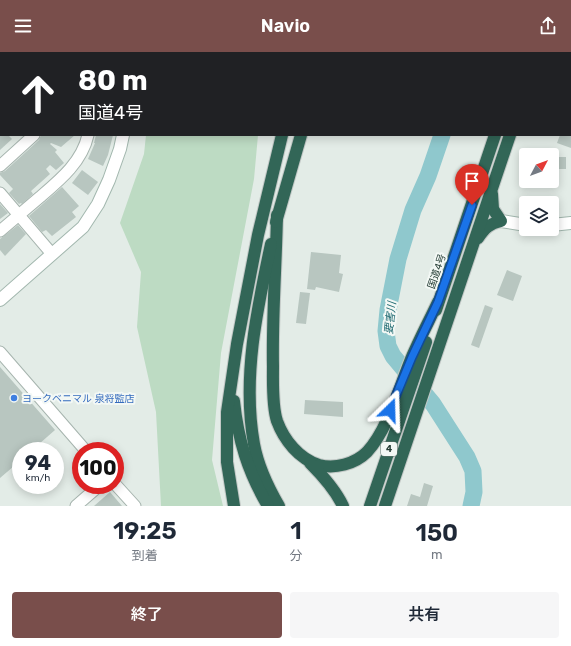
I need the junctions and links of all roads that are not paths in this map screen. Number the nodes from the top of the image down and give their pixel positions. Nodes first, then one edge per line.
1 (33, 136) edge
2 (88, 136) edge
3 (123, 136) edge
4 (282, 136) edge
5 (301, 136) edge
6 (495, 136) edge
7 (510, 136) edge
8 (0, 166) edge
9 (492, 190) junction
10 (0, 193) edge
11 (19, 215) junction
12 (277, 215) junction
13 (501, 221) junction
14 (571, 223) edge
15 (519, 224) edge
16 (559, 224) edge
17 (0, 231) edge
18 (473, 246) junction
19 (52, 254) junction
20 (0, 300) edge
21 (236, 344) junction
22 (0, 352) edge
23 (415, 361) junction
24 (78, 442) edge
25 (309, 462) junction
26 (90, 494) edge
27 (124, 494) edge
28 (386, 503) edge
29 (76, 506) edge
30 (135, 506) edge
31 (234, 506) edge
32 (268, 506) edge
33 (278, 506) edge
34 (343, 506) edge
35 (370, 506) edge

1 - 8 street
2 - 11 street
3 - 19 street
4 - 21 highway
5 - 12 highway
6 - 23 highway, 国道4号
7 - 9 highway, 4
9 - 13 highway
9 - 18 highway, 4
10 - 11 street
11 - 17 street
11 - 19 street
12 - 25 highway
12 - 33 highway
13 - 15 street
13 - 18 highway
14 - 16 street
18 - 28 highway, 4
19 - 20 street
21 - 31 highway
21 - 32 highway
22 - 24 street
23 - 25 highway
23 - 35 highway, 4
25 - 34 highway
26 - 29 street
27 - 30 street

